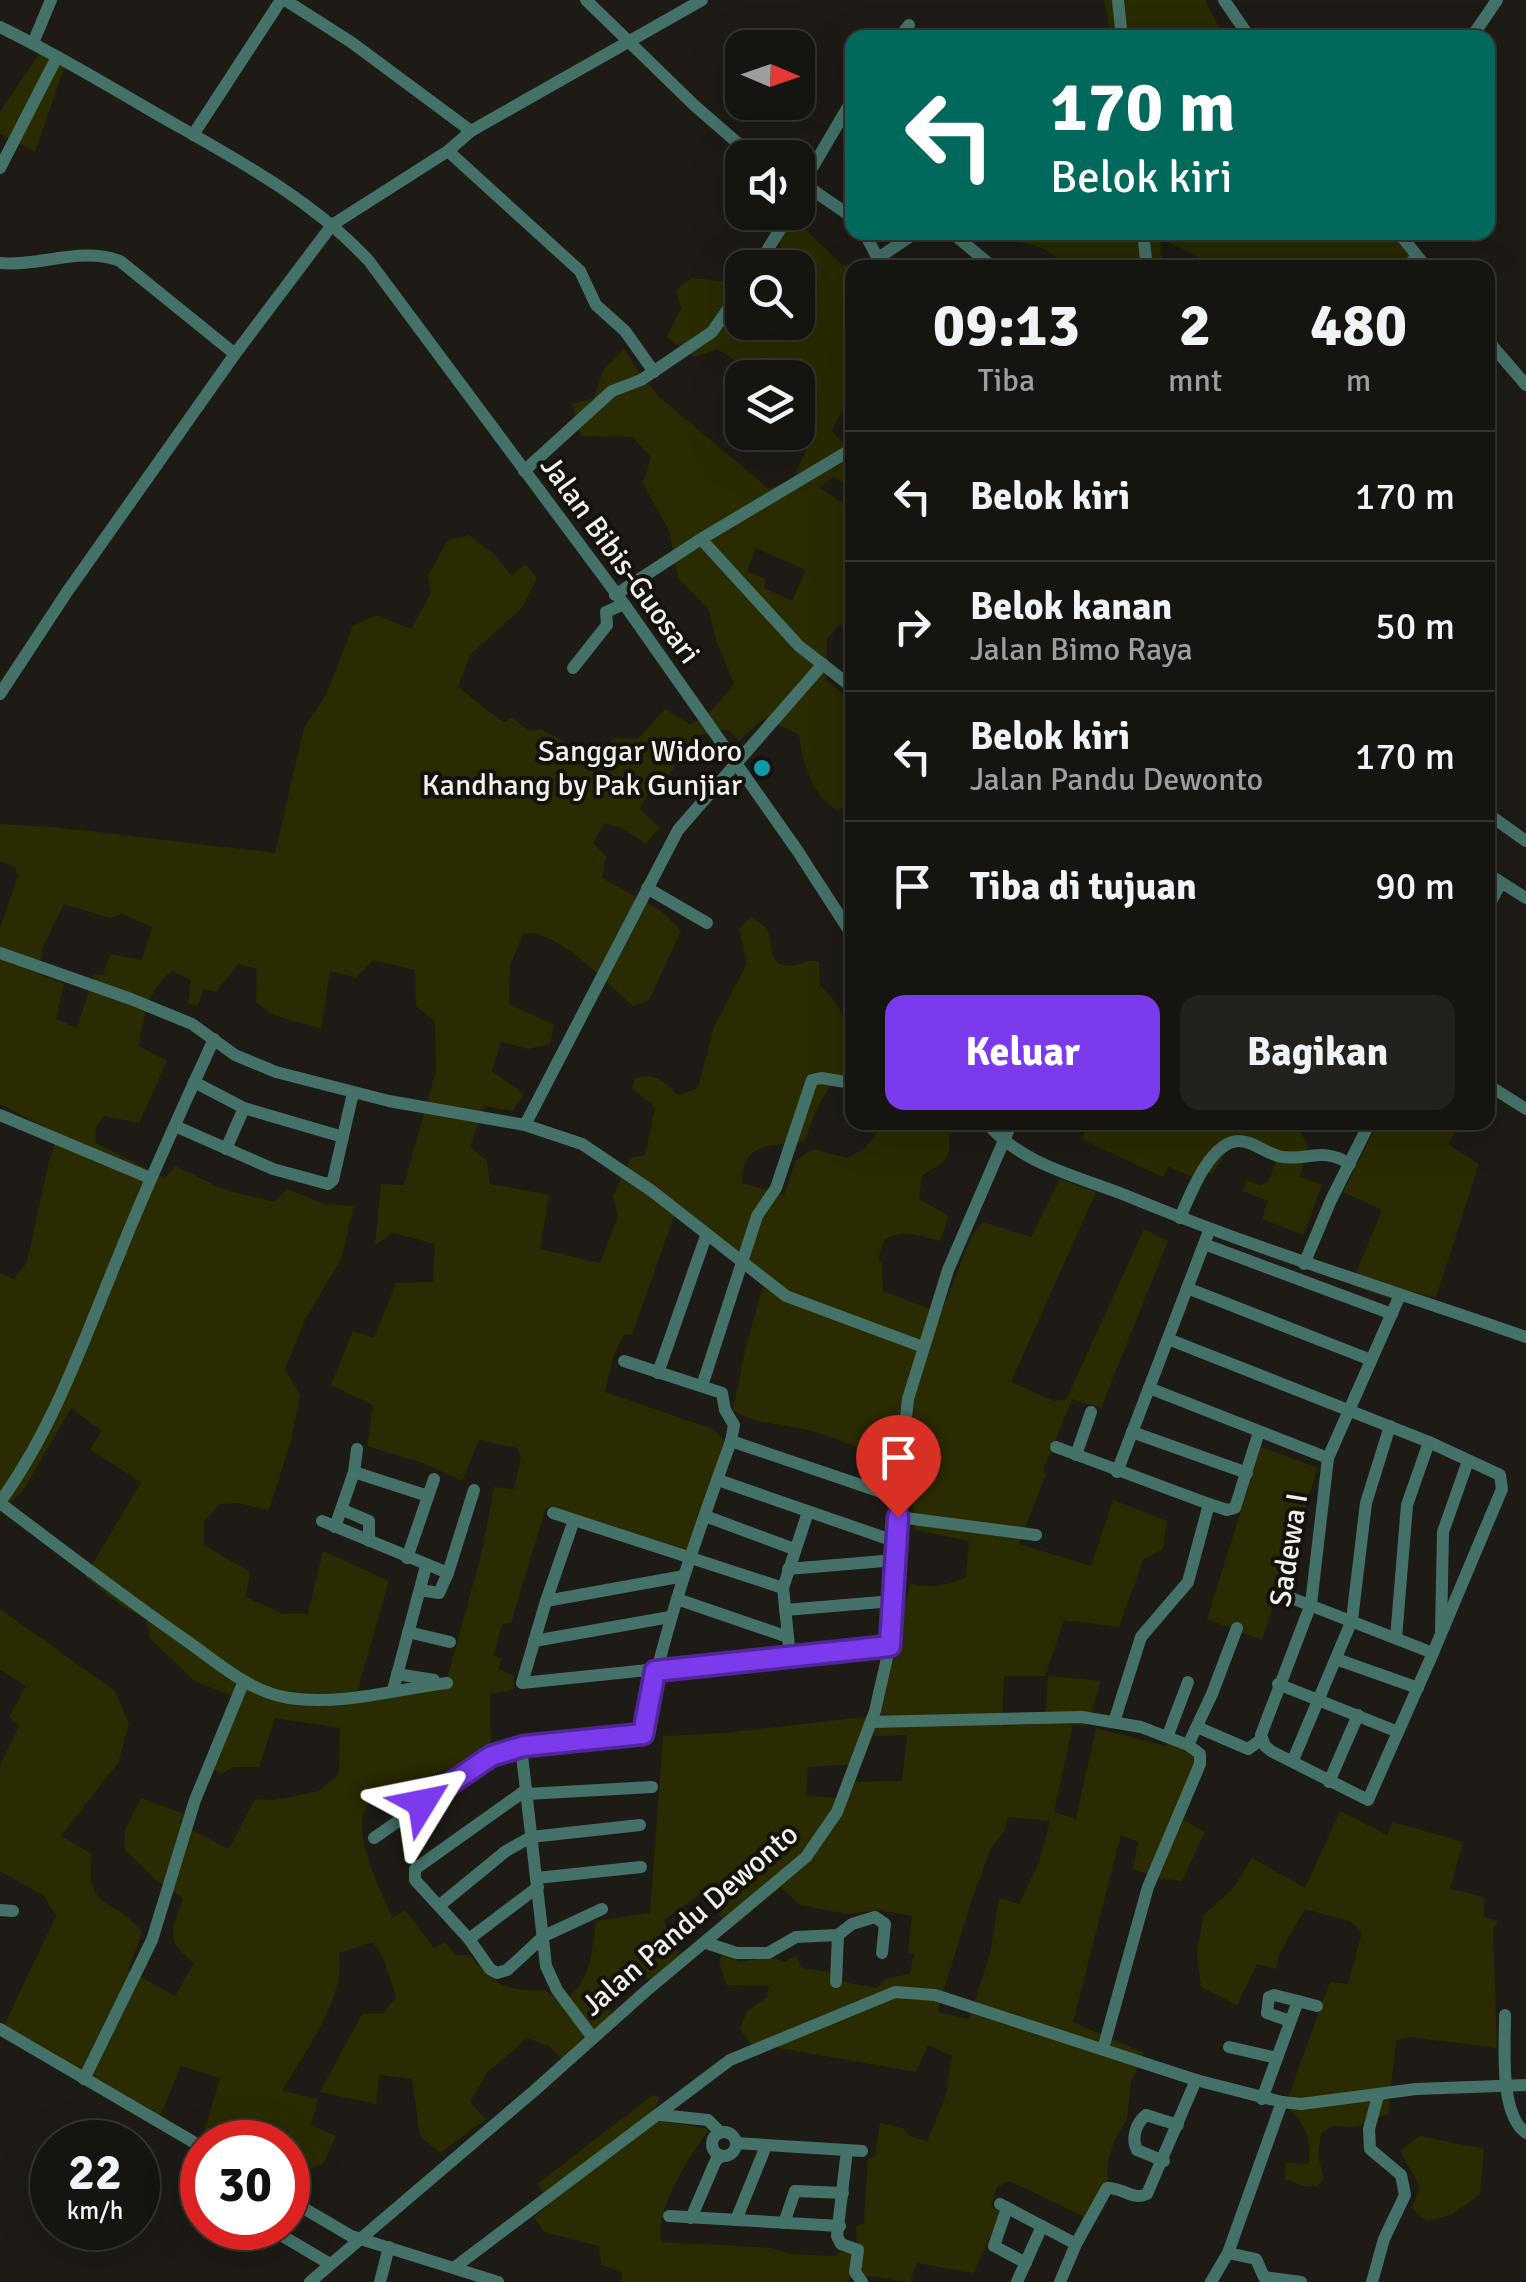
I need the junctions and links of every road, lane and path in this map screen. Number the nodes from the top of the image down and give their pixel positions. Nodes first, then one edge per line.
1 (51, 0) edge
2 (282, 0) edge
3 (586, 0) edge
4 (702, 0) edge
5 (1118, 0) edge
6 (1224, 0) edge
7 (1498, 0) edge
8 (909, 25) dead end
9 (0, 27) edge
10 (905, 30) edge
11 (1121, 30) edge
12 (1245, 30) edge
13 (1477, 30) edge
14 (627, 40) junction
15 (33, 43) junction
16 (57, 57) junction
17 (845, 111) edge
18 (471, 131) junction
19 (193, 135) junction
20 (735, 140) edge
21 (448, 151) junction
22 (815, 159) edge
23 (0, 168) edge
24 (815, 194) edge
25 (845, 214) edge
26 (332, 225) junction
27 (907, 240) edge
28 (961, 240) edge
29 (1404, 240) edge
30 (884, 260) edge
31 (984, 260) edge
32 (1420, 260) edge
33 (0, 263) edge
34 (725, 313) edge
35 (1495, 350) edge
36 (235, 354) junction
37 (654, 372) junction
38 (1526, 385) edge
39 (845, 453) edge
40 (524, 470) junction
41 (701, 539) junction
42 (619, 600) junction
43 (823, 664) junction
44 (573, 668) dead end
45 (845, 681) edge
46 (0, 694) edge
47 (736, 765) junction
48 (1495, 819) edge
49 (1526, 840) edge
50 (1495, 878) edge
51 (1502, 882) junction
52 (647, 888) junction
53 (1495, 894) edge
54 (1526, 898) edge
55 (845, 922) edge
56 (708, 923) dead end
57 (0, 954) edge
58 (214, 1039) junction
59 (194, 1082) junction
60 (845, 1082) edge
61 (1495, 1089) edge
62 (353, 1093) junction
63 (244, 1108) junction
64 (1526, 1108) edge
65 (0, 1115) edge
66 (174, 1126) junction
67 (524, 1126) junction
68 (992, 1130) edge
69 (1008, 1130) edge
70 (1366, 1130) edge
71 (344, 1136) junction
72 (1002, 1142) junction
73 (226, 1149) junction
74 (1350, 1164) junction
75 (150, 1178) junction
76 (1180, 1218) junction
77 (706, 1236) junction
78 (1207, 1237) junction
79 (742, 1264) junction
80 (1304, 1264) junction
81 (1368, 1284) junction
82 (1188, 1288) junction
83 (1400, 1295) junction
84 (1362, 1302) junction
85 (1392, 1314) junction
86 (1168, 1338) junction
87 (1526, 1338) edge
88 (923, 1346) junction
89 (1371, 1360) junction
90 (624, 1361) dead end
91 (658, 1372) junction
92 (702, 1386) junction
93 (1149, 1388) junction
94 (1349, 1410) junction
95 (1091, 1412) dead end
96 (1390, 1426) junction
97 (1132, 1432) junction
98 (1260, 1432) junction
99 (731, 1441) junction
100 (1429, 1442) junction
101 (1056, 1447) dead end
102 (357, 1449) dead end
103 (1076, 1455) junction
104 (1328, 1458) junction
105 (1468, 1461) junction
106 (354, 1472) junction
107 (1117, 1472) junction
108 (1247, 1473) junction
109 (434, 1479) dead end
110 (718, 1480) junction
111 (474, 1490) dead end
112 (428, 1496) junction
113 (899, 1498) junction
114 (0, 1502) edge
115 (1208, 1504) junction
116 (343, 1510) junction
117 (808, 1512) junction
118 (553, 1513) dead end
119 (705, 1516) junction
120 (898, 1517) junction
121 (574, 1520) junction
122 (1036, 1535) dead end
123 (369, 1541) junction
124 (898, 1542) junction
125 (794, 1549) junction
126 (407, 1558) junction
127 (690, 1560) junction
128 (896, 1560) junction
129 (426, 1566) junction
130 (788, 1569) junction
131 (448, 1573) junction
132 (684, 1576) junction
133 (782, 1588) junction
134 (420, 1590) junction
135 (1281, 1594) dead end
136 (676, 1600) junction
137 (546, 1601) junction
138 (894, 1601) junction
139 (1312, 1604) junction
140 (785, 1610) junction
141 (670, 1617) junction
142 (1352, 1620) junction
143 (1236, 1628) dead end
144 (408, 1632) junction
145 (1441, 1634) junction
146 (788, 1637) junction
147 (1396, 1638) junction
148 (534, 1640) junction
149 (450, 1642) dead end
150 (890, 1646) junction
151 (1434, 1653) junction
152 (790, 1656) junction
153 (1336, 1658) junction
154 (655, 1671) junction
155 (397, 1674) junction
156 (244, 1681) junction
157 (1188, 1682) dead end
158 (1278, 1684) junction
159 (1418, 1688) junction
160 (393, 1690) junction
161 (1318, 1700) junction
162 (1358, 1715) junction
163 (871, 1722) junction
164 (1114, 1722) junction
165 (1197, 1727) junction
166 (1398, 1732) junction
167 (1168, 1735) junction
168 (1188, 1745) junction
169 (1266, 1745) junction
170 (524, 1746) junction
171 (1293, 1760) junction
172 (1329, 1782) junction
173 (652, 1787) dead end
174 (526, 1792) junction
175 (640, 1825) dead end
176 (531, 1837) junction
177 (374, 1838) dead end
178 (641, 1866) dead end
179 (537, 1882) junction
180 (440, 1905) junction
181 (602, 1909) dead end
182 (838, 1935) junction
183 (544, 1936) junction
184 (469, 1939) junction
185 (706, 1942) junction
186 (882, 1953) dead end
187 (836, 1982) dead end
188 (1298, 2001) junction
189 (1316, 2006) dead end
190 (1505, 2015) dead end
191 (1290, 2021) junction
192 (0, 2029) edge
193 (593, 2038) junction
194 (1229, 2047) dead end
195 (1102, 2050) junction
196 (1277, 2058) junction
197 (84, 2079) junction
198 (1196, 2080) junction
199 (1526, 2085) edge
200 (1505, 2087) junction
201 (1378, 2096) junction
202 (1262, 2098) junction
203 (1282, 2102) junction
204 (661, 2115) junction
205 (1178, 2125) junction
206 (720, 2132) junction
207 (1526, 2133) edge
208 (180, 2134) edge
209 (736, 2143) junction
210 (766, 2146) junction
211 (847, 2150) junction
212 (862, 2151) dead end
213 (722, 2156) junction
214 (1164, 2162) junction
215 (843, 2194) junction
216 (310, 2213) edge
217 (668, 2216) dead end
218 (690, 2218) junction
219 (736, 2220) junction
220 (784, 2223) junction
221 (840, 2226) junction
222 (1042, 2226) junction
223 (361, 2240) junction
224 (1076, 2244) junction
225 (389, 2247) junction
226 (306, 2250) edge
227 (1228, 2252) junction
228 (1026, 2263) junction
229 (330, 2264) junction
230 (455, 2267) junction
231 (310, 2282) edge
232 (380, 2282) edge
233 (498, 2282) edge
234 (862, 2282) edge
235 (1017, 2282) edge
236 (1060, 2282) edge
237 (1212, 2282) edge
238 (1301, 2282) edge
239 (1372, 2282) edge

1 - 15 street
2 - 18 street
2 - 19 street
3 - 14 street
4 - 14 street
5 - 11 street
6 - 12 street
7 - 13 street
8 - 10 street
9 - 15 street, Jalan Bibis-Guosari
14 - 18 street
14 - 20 street
15 - 16 street, Jalan Bibis-Guosari
16 - 19 street, Jalan Bibis-Guosari
16 - 23 street
17 - 22 street
18 - 21 street
19 - 26 street, Jalan Bibis-Guosari
21 - 26 street
21 - 37 street
24 - 25 street
26 - 36 street
26 - 40 street, Jalan Bibis-Guosari
27 - 30 street
28 - 31 street
29 - 32 street
33 - 36 street
34 - 37 street
35 - 38 street
36 - 46 street
37 - 40 street
39 - 41 street
40 - 42 street, Jalan Bibis-Guosari
41 - 42 street
41 - 43 street
42 - 44 street
42 - 47 street, Jalan Bibis-Guosari
43 - 45 street
43 - 47 street
47 - 52 street
47 - 55 street, Jalan Bibis-Guosari
48 - 49 street
50 - 51 street
51 - 53 street
51 - 54 street
52 - 56 street
52 - 67 street
57 - 58 street
58 - 59 street
58 - 62 street
59 - 63 street
59 - 66 street
60 - 79 street
61 - 64 street
62 - 67 street
62 - 71 street
63 - 71 street
63 - 73 street
65 - 75 street
66 - 73 street
66 - 75 street
67 - 77 street
68 - 72 street
69 - 72 street, Jalan Pandu Dewonto
70 - 74 street
71 - 73 street
72 - 76 street
72 - 88 street, Jalan Pandu Dewonto
74 - 76 street
74 - 80 street
75 - 114 street
76 - 78 street
77 - 79 street
77 - 91 street
78 - 80 street
78 - 82 street
78 - 84 street
79 - 88 street
79 - 92 street
80 - 81 street
81 - 83 street
81 - 84 street
82 - 86 street
82 - 89 street
83 - 85 street, Sadewa I
83 - 87 street
84 - 85 street
85 - 89 street, Sadewa I
86 - 93 street
86 - 94 street
88 - 113 street, Jalan Pandu Dewonto
89 - 94 street, Sadewa I
90 - 91 street
91 - 92 street
92 - 99 street
93 - 97 street
93 - 98 street
94 - 96 street
94 - 104 street, Sadewa I
95 - 103 street
96 - 100 street
96 - 142 street
97 - 107 street
97 - 108 street
98 - 104 street
98 - 108 street
99 - 110 street
99 - 113 street
100 - 105 street
100 - 147 street
101 - 103 street
102 - 106 street
103 - 107 street
104 - 139 street, Sadewa I
105 - 145 street
105 - 145 street
106 - 112 street
106 - 116 street
107 - 115 street
108 - 115 street
109 - 112 street
110 - 117 street
110 - 119 street
111 - 131 street
112 - 126 street
113 - 120 street, Jalan Pandu Dewonto
114 - 156 street
115 - 164 street
116 - 123 street
116 - 123 street
117 - 124 street
117 - 125 street
118 - 121 street
119 - 125 street
119 - 127 street
120 - 122 street
120 - 124 street, Jalan Pandu Dewonto
121 - 127 street
121 - 137 street
123 - 126 street
124 - 128 street, Jalan Pandu Dewonto
125 - 130 street
126 - 129 street
127 - 132 street
127 - 133 street
128 - 130 street
128 - 138 street, Jalan Pandu Dewonto
129 - 131 street
129 - 134 street
130 - 133 street
131 - 134 street
132 - 136 street
132 - 137 street
133 - 140 street
134 - 144 street
135 - 139 street
136 - 141 street
136 - 146 street
137 - 148 street
138 - 140 street
138 - 150 street, Jalan Pandu Dewonto
139 - 142 street
139 - 158 street, Sadewa I
140 - 146 street
141 - 148 street
141 - 154 street
142 - 147 street
142 - 153 street
143 - 165 street
144 - 149 street
144 - 155 street
145 - 151 street
146 - 152 street
147 - 151 street
148 - 154 street
150 - 152 street
150 - 163 street, Jalan Pandu Dewonto
151 - 159 street
152 - 154 street
153 - 159 street
153 - 161 street
154 - 170 street
155 - 160 street
155 - 160 street
156 - 160 street
156 - 197 street
157 - 167 street
158 - 161 street
158 - 169 street, Sadewa I
159 - 166 street
161 - 162 street
161 - 171 street
162 - 166 street
162 - 172 street
163 - 164 street
163 - 185 street, Jalan Pandu Dewonto
164 - 167 street
165 - 168 street
165 - 169 street
166 - 172 street
167 - 168 street
168 - 195 street
169 - 171 street
170 - 174 street
170 - 177 street
171 - 172 street
173 - 174 street
174 - 176 street
174 - 180 street
175 - 176 street
176 - 179 street
176 - 180 street
178 - 179 street
179 - 183 street
179 - 184 street
180 - 184 street
181 - 183 street
182 - 185 street
182 - 186 street
182 - 187 street
183 - 184 street
183 - 193 street
185 - 193 street, Jalan Pandu Dewonto
188 - 189 street
188 - 191 street
188 - 191 street
190 - 200 street
191 - 196 street
192 - 197 street
193 - 223 street, Jalan Pandu Dewonto
194 - 196 street
195 - 198 street
195 - 204 street
196 - 202 street
197 - 208 street
198 - 202 street
198 - 205 street
199 - 200 street
200 - 201 street
200 - 207 street
201 - 203 street
201 - 239 street
202 - 203 street
203 - 227 street
204 - 206 street
204 - 230 street
205 - 214 street
205 - 214 street
206 - 209 street
206 - 213 street
209 - 210 street
209 - 213 street
210 - 211 street
210 - 219 street
211 - 212 street
211 - 215 street
213 - 218 street
214 - 224 street
215 - 220 street
215 - 221 street
216 - 223 street
217 - 218 street
218 - 219 street
219 - 220 street
220 - 221 street
221 - 234 street
222 - 224 street
222 - 228 street
222 - 228 street
223 - 225 street
223 - 229 street, Jalan Pandu Dewonto
224 - 236 street
225 - 230 street
225 - 232 street
226 - 229 street
227 - 237 street
227 - 238 street
228 - 235 street
229 - 231 street, Jalan Pandu Dewonto
230 - 233 street

